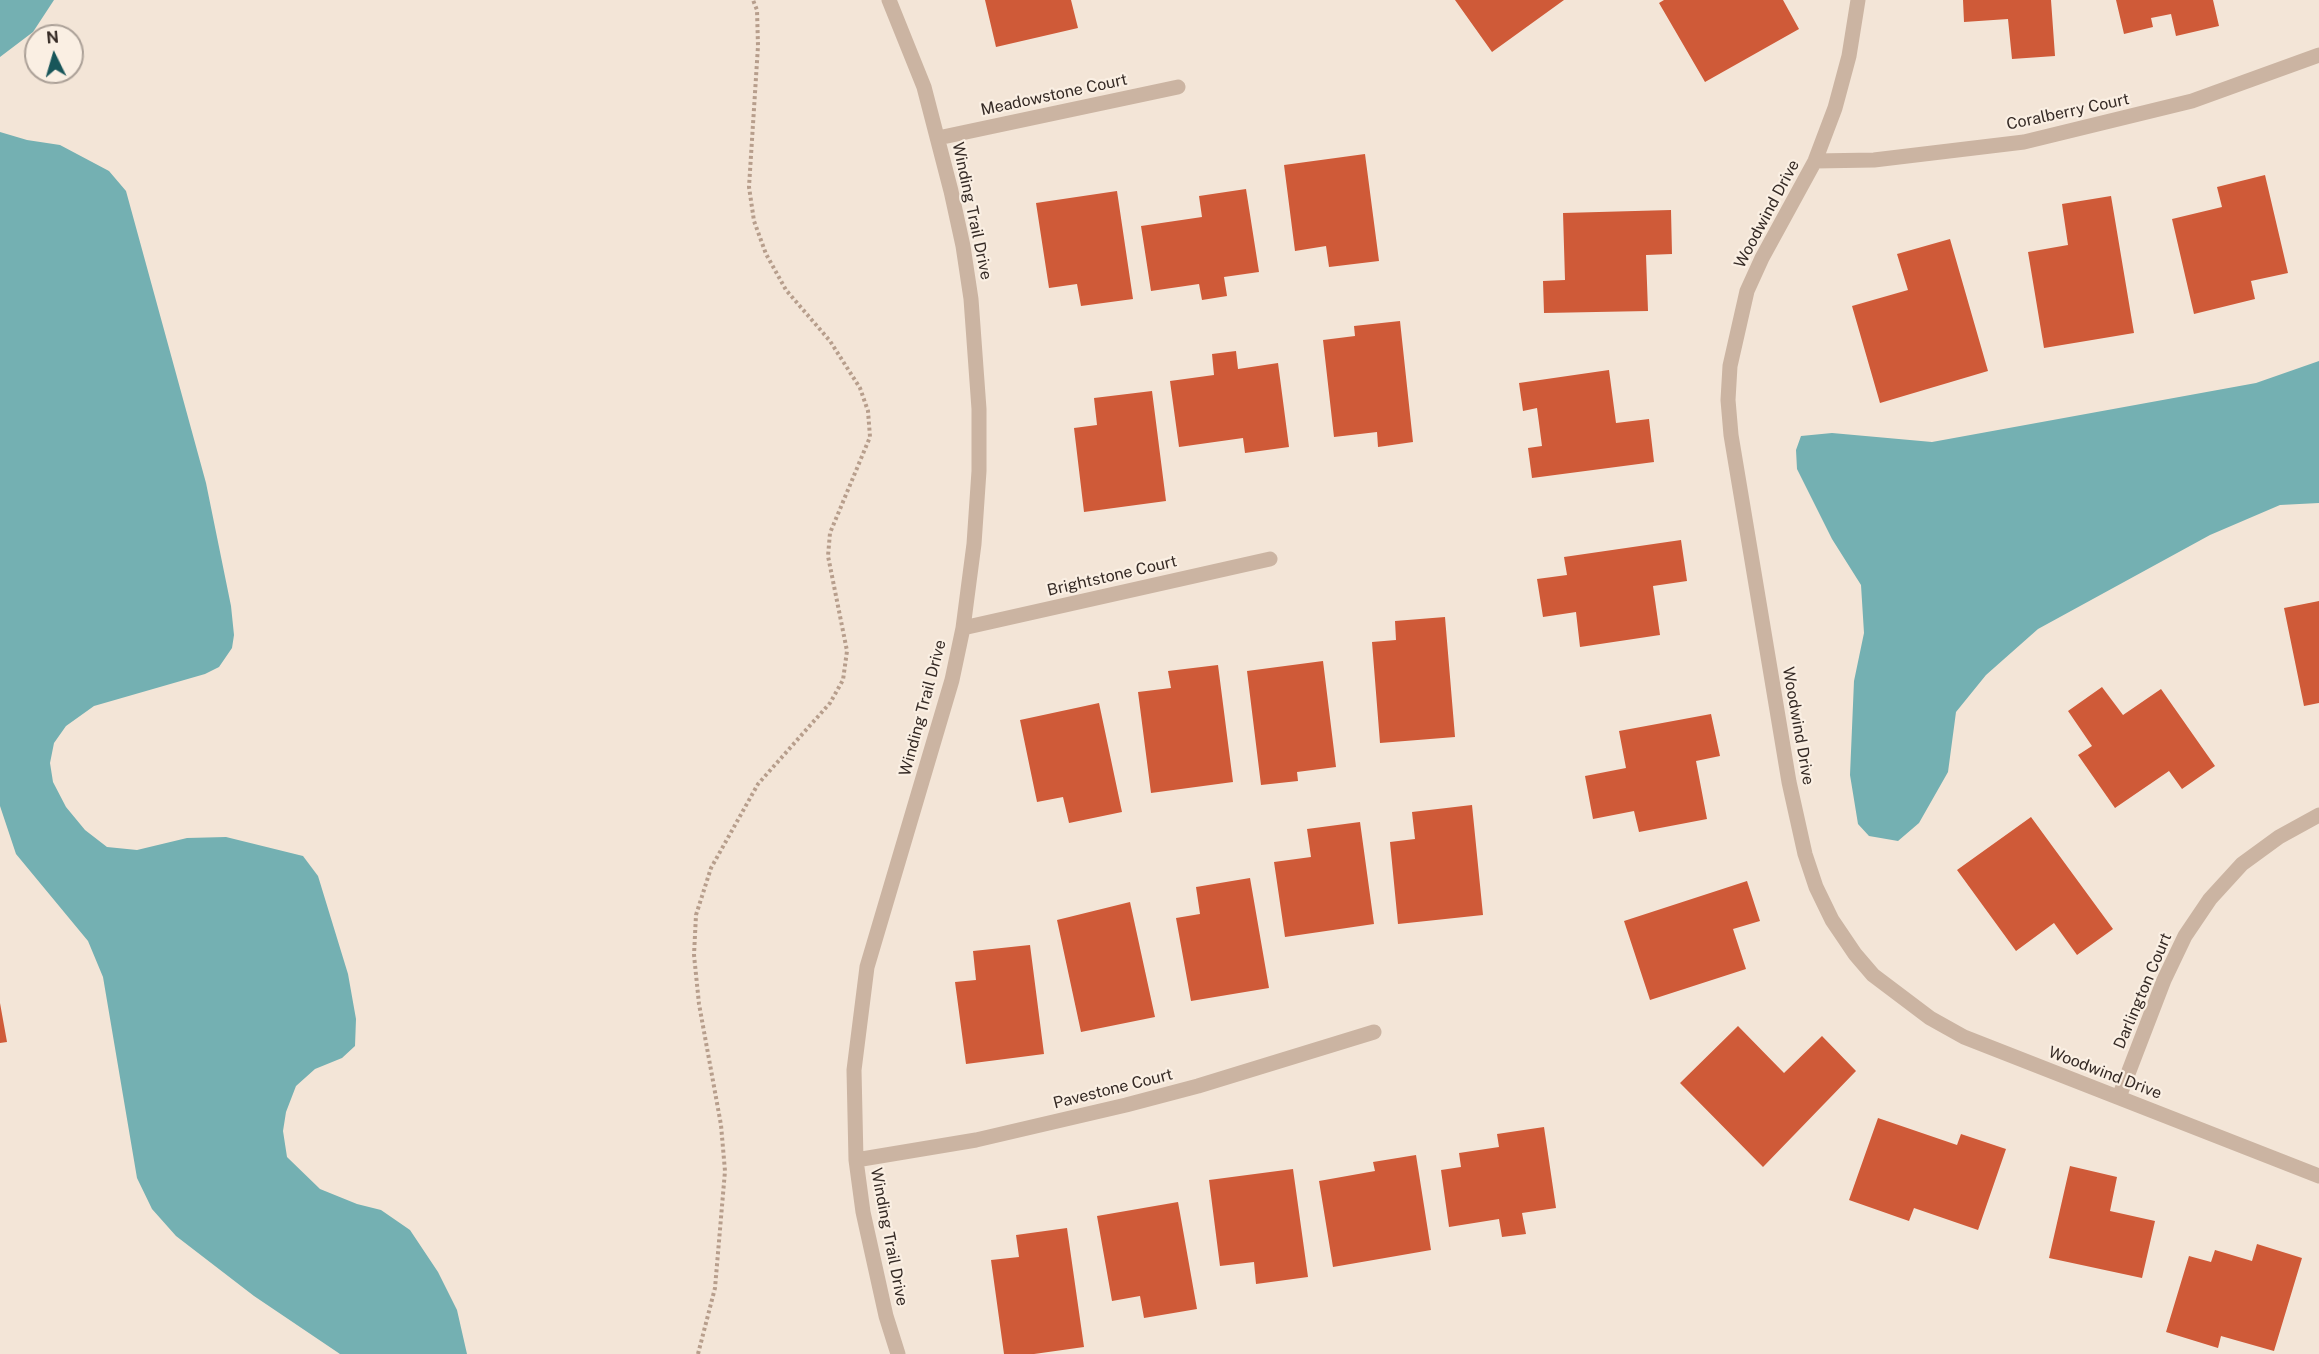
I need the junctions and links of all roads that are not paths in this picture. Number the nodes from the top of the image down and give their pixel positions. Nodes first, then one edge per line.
1 (890, 0) edge
2 (1858, 0) edge
3 (2319, 55) edge
4 (1178, 87) dead end
5 (938, 138) junction
6 (1815, 161) junction
7 (1270, 559) dead end
8 (963, 628) junction
9 (2319, 815) edge
10 (1374, 1032) dead end
11 (2119, 1097) junction
12 (856, 1160) junction
13 (2319, 1176) edge
14 (898, 1354) edge

1 - 5 street, Winding Trail Drive
2 - 6 street, Woodwind Drive
3 - 6 street, Coralberry Court
4 - 5 street, Meadowstone Court
5 - 8 street, Winding Trail Drive
6 - 11 street, Woodwind Drive
7 - 8 street, Brightstone Court
8 - 12 street, Winding Trail Drive
9 - 11 street, Darlington Court
10 - 12 street, Pavestone Court
11 - 13 street, Woodwind Drive
12 - 14 street, Winding Trail Drive

